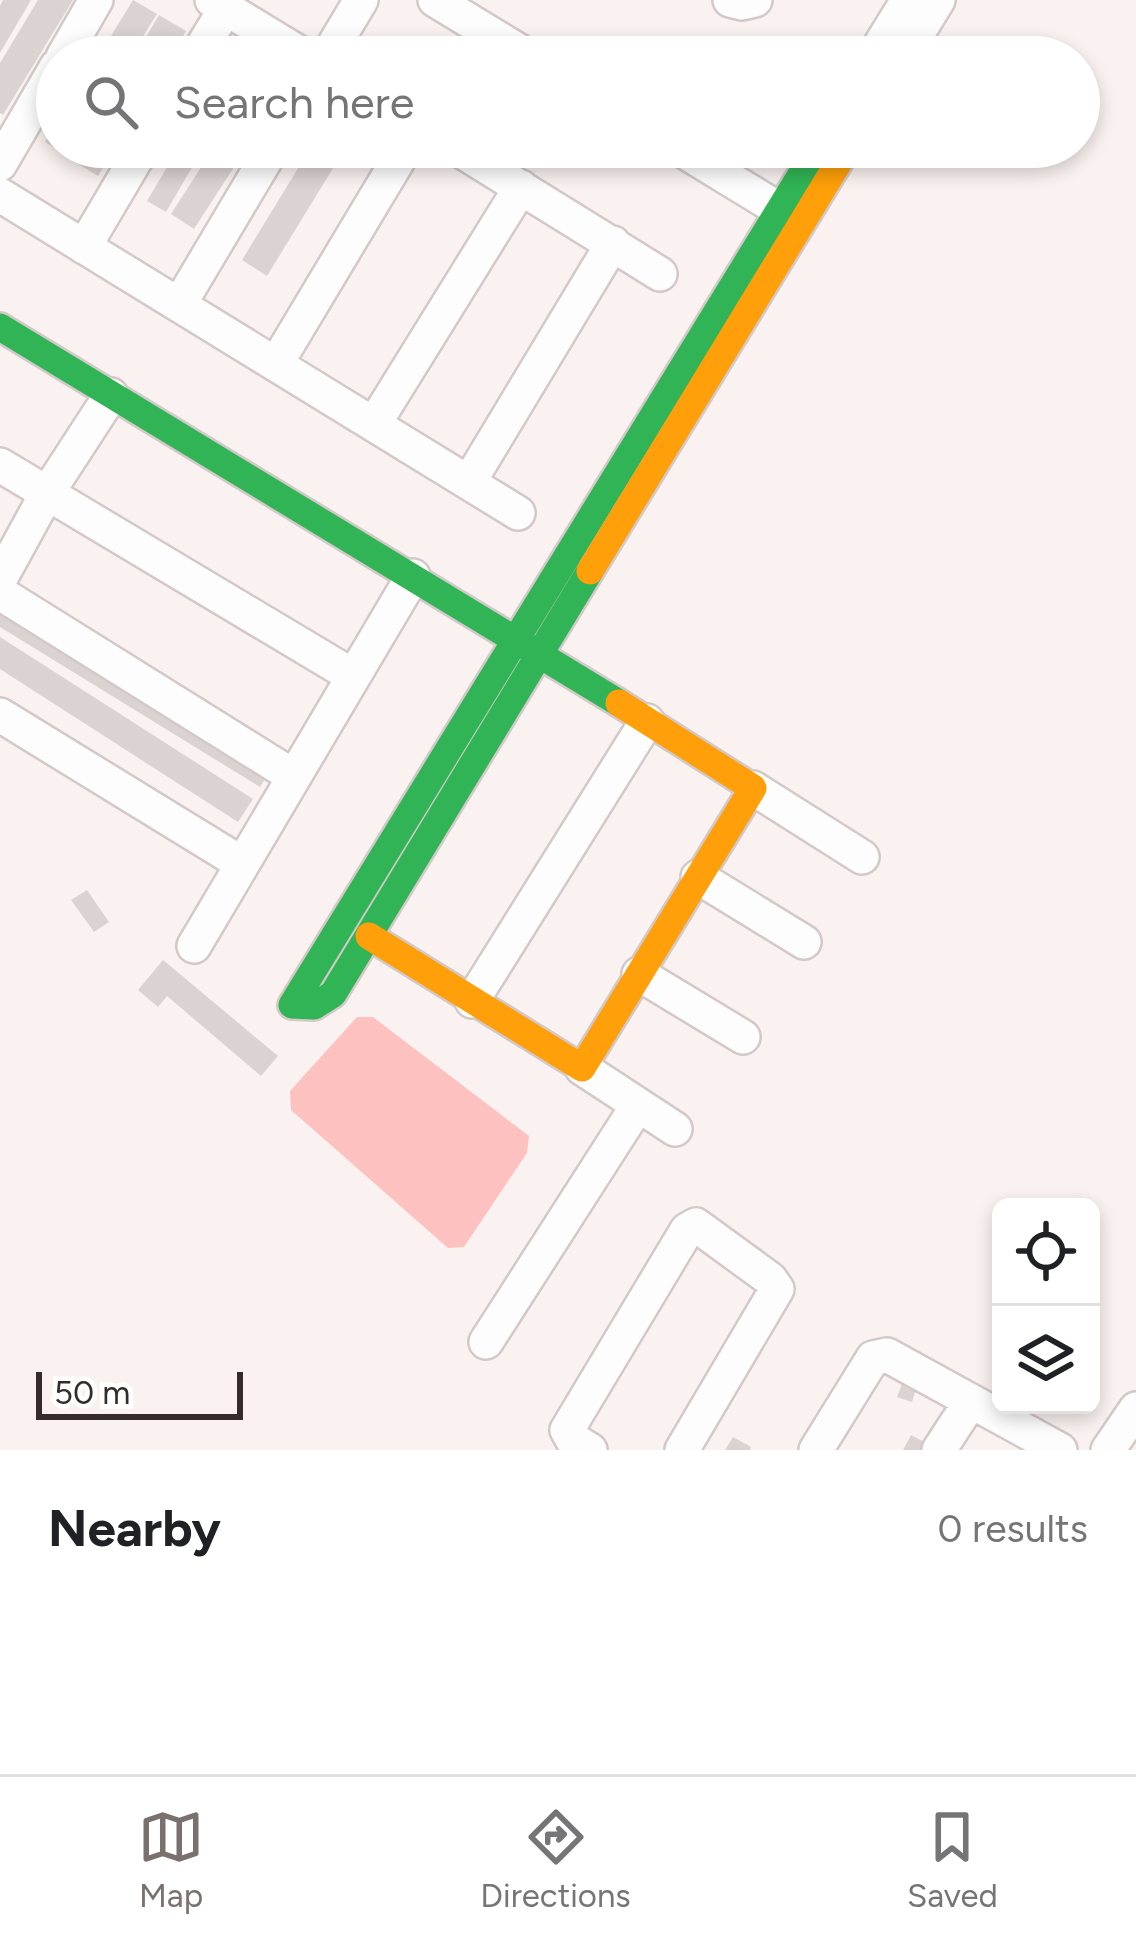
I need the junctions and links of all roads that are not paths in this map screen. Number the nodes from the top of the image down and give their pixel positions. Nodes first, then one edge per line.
1 (96, 0) edge
2 (361, 0) edge
3 (435, 0) edge
4 (730, 0) edge
5 (755, 0) edge
6 (908, 0) edge
7 (938, 0) edge
8 (219, 4) edge
9 (75, 36) edge
10 (205, 36) edge
11 (272, 36) edge
12 (340, 36) edge
13 (494, 36) edge
14 (886, 36) edge
15 (916, 36) edge
16 (36, 102) edge
17 (0, 164) edge
18 (131, 168) edge
19 (260, 168) edge
20 (393, 168) edge
21 (489, 168) edge
22 (711, 168) edge
23 (809, 168) edge
24 (830, 168) edge
25 (520, 187) junction
26 (0, 196) edge
27 (790, 216) junction
28 (613, 243) junction
29 (84, 247) junction
30 (660, 274) dead end
31 (178, 304) junction
32 (0, 327) edge
33 (276, 364) junction
34 (111, 394) junction
35 (374, 424) junction
36 (0, 465) edge
37 (469, 482) junction
38 (46, 495) junction
39 (518, 513) dead end
40 (413, 576) junction
41 (0, 579) edge
42 (0, 593) edge
43 (529, 646) junction
44 (353, 676) junction
45 (0, 715) edge
46 (647, 721) junction
47 (293, 776) junction
48 (753, 788) junction
49 (862, 857) dead end
50 (241, 863) junction
51 (698, 877) junction
52 (369, 936) junction
53 (804, 942) dead end
54 (194, 946) dead end
55 (639, 974) junction
56 (472, 1001) junction
57 (743, 1037) dead end
58 (582, 1068) junction
59 (638, 1105) junction
60 (675, 1129) dead end
61 (486, 1342) dead end
62 (971, 1401) junction
63 (1136, 1408) edge
64 (590, 1450) edge
65 (682, 1450) edge
66 (816, 1450) edge
67 (939, 1450) edge
68 (1060, 1450) edge
69 (1108, 1450) edge

1 - 9 street
2 - 12 street
3 - 13 street
4 - 5 street
6 - 14 street
7 - 15 street
8 - 10 street
8 - 11 street
16 - 17 street
18 - 29 street
19 - 31 street
20 - 33 street
21 - 25 street
22 - 27 street
23 - 27 street
24 - 27 street
25 - 28 street
25 - 35 street
26 - 29 street
27 - 43 street
28 - 30 street
28 - 37 street
29 - 31 street
31 - 33 street
32 - 34 street
33 - 35 street
34 - 38 street
34 - 40 street
35 - 37 street
36 - 38 street
37 - 39 street
38 - 41 street
38 - 44 street
40 - 43 street
40 - 44 street
42 - 47 street
43 - 46 street
43 - 52 street
43 - 52 street
44 - 47 street
45 - 50 street
46 - 48 street
46 - 56 street
47 - 50 street
48 - 49 street
48 - 51 street
50 - 54 street
51 - 53 street
51 - 55 street
52 - 56 street
55 - 57 street
55 - 58 street
56 - 58 street
58 - 59 street
59 - 60 street
59 - 61 street
62 - 66 street
62 - 67 street
62 - 68 street
63 - 69 street
64 - 65 street

